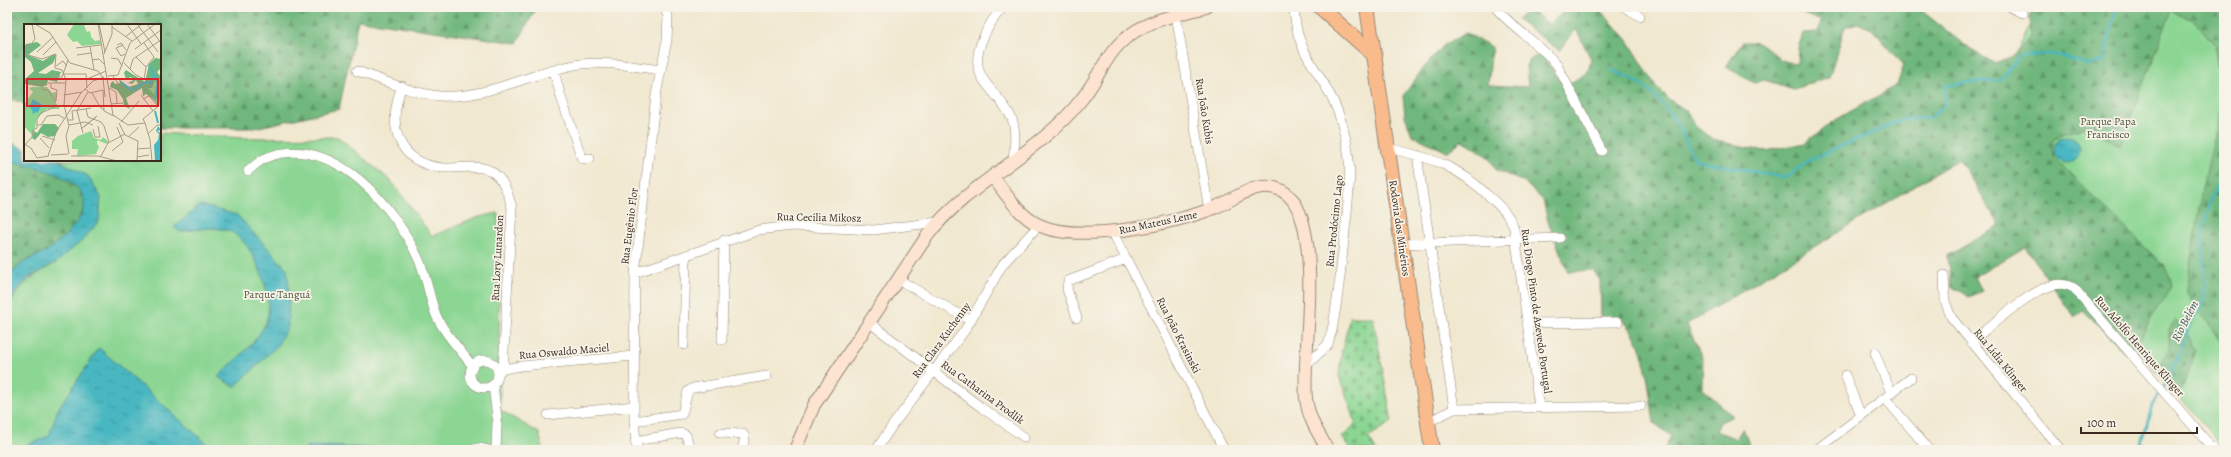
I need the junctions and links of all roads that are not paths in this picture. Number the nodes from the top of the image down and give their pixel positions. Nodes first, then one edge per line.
1 (664, 7) edge
2 (1003, 7) edge
3 (1206, 7) edge
4 (1294, 7) edge
5 (1320, 7) edge
6 (1367, 7) edge
7 (1377, 7) edge
8 (1495, 7) edge
9 (1624, 7) edge
10 (2010, 7) edge
11 (2022, 13) dead end
12 (1176, 15) junction
13 (1640, 16) dead end
14 (1371, 34) junction
15 (1374, 56) junction
16 (554, 70) junction
17 (661, 70) junction
18 (357, 71) dead end
19 (402, 86) junction
20 (1388, 148) junction
21 (1602, 151) dead end
22 (1417, 155) junction
23 (590, 158) dead end
24 (1013, 162) junction
25 (248, 171) dead end
26 (993, 177) junction
27 (1209, 210) junction
28 (938, 222) junction
29 (1038, 225) junction
30 (1112, 231) junction
31 (1560, 238) dead end
32 (724, 240) junction
33 (1515, 240) junction
34 (1430, 243) junction
35 (1402, 244) junction
36 (686, 255) junction
37 (1126, 259) junction
38 (635, 273) junction
39 (1944, 275) dead end
40 (899, 280) junction
41 (1077, 318) dead end
42 (971, 321) junction
43 (1618, 322) dead end
44 (870, 323) junction
45 (1527, 323) junction
46 (722, 340) dead end
47 (1971, 342) junction
48 (684, 346) dead end
49 (1875, 353) dead end
50 (634, 356) junction
51 (1306, 366) junction
52 (473, 367) junction
53 (500, 371) junction
54 (933, 372) junction
55 (1845, 375) dead end
56 (767, 376) dead end
57 (1911, 378) dead end
58 (493, 385) junction
59 (1888, 396) junction
60 (634, 406) junction
61 (1641, 406) dead end
62 (1539, 407) junction
63 (1454, 409) junction
64 (548, 415) dead end
65 (1861, 416) junction
66 (634, 420) junction
67 (1428, 422) junction
68 (720, 433) dead end
69 (1024, 437) dead end
70 (635, 440) junction
71 (472, 450) edge
72 (488, 450) edge
73 (496, 450) edge
74 (637, 450) edge
75 (690, 450) edge
76 (742, 450) edge
77 (795, 450) edge
78 (876, 450) edge
79 (1224, 450) edge
80 (1328, 450) edge
81 (1432, 450) edge
82 (1816, 450) edge
83 (1929, 450) edge
84 (2061, 450) edge
85 (2214, 450) edge

1 - 17 street, Rua Eugênio Flor
2 - 24 street
3 - 12 main road
4 - 51 street, Rua Prodócimo Lago
5 - 15 main road
6 - 14 main road, Rodovia dos Minérios
7 - 14 main road
8 - 21 street
9 - 13 street
10 - 11 street
12 - 24 main road
12 - 27 street, Rua João Kubis
14 - 15 main road, Rodovia dos Minérios
15 - 20 main road, Rodovia dos Minérios
16 - 17 street
16 - 19 street
16 - 23 street
17 - 38 street, Rua Eugênio Flor
18 - 19 street
19 - 53 street, Rua Lory Lunardon
20 - 22 street, Rua Diogo Pinto de Azevedo Portugal
20 - 35 main road, Rodovia dos Minérios
22 - 33 street, Rua Diogo Pinto de Azevedo Portugal
22 - 34 street
24 - 26 main road
25 - 52 street
26 - 28 main road
26 - 29 main road, Rua Mateus Leme
27 - 30 main road, Rua Mateus Leme
27 - 51 main road, Rua Mateus Leme
28 - 32 street, Rua Cecília Mikosz
28 - 40 main road
29 - 30 main road, Rua Mateus Leme
29 - 42 street, Rua Clara Kuchenny
30 - 37 street, Rua João Krasinski
31 - 33 street
32 - 36 street, Rua Cecília Mikosz
32 - 46 street
33 - 34 street
33 - 45 street, Rua Diogo Pinto de Azevedo Portugal
34 - 35 street
34 - 63 street
35 - 67 main road, Rodovia dos Minérios
36 - 38 street, Rua Cecília Mikosz
36 - 48 street
37 - 41 street
37 - 79 street, Rua João Krasinski
38 - 50 street, Rua Eugênio Flor
39 - 47 street, Rua Lídia Klinger
40 - 42 street
40 - 44 main road
42 - 54 street, Rua Clara Kuchenny
43 - 45 street
44 - 54 street, Rua Catharina Prodlik
44 - 77 main road
45 - 62 street, Rua Diogo Pinto de Azevedo Portugal
47 - 84 street, Rua Lídia Klinger
47 - 85 street, Rua Adolfo Henrique Klinger
49 - 59 street
50 - 53 street, Rua Oswaldo Maciel
50 - 60 street, Rua Eugênio Flor
51 - 80 main road, Rua Mateus Leme
52 - 53 street
52 - 58 street
53 - 58 street
54 - 69 street, Rua Catharina Prodlik
54 - 78 street, Rua Clara Kuchenny
55 - 65 street
56 - 66 street
57 - 59 street
58 - 73 street
59 - 65 street
59 - 83 street
60 - 64 street
60 - 66 street, Rua Eugênio Flor
61 - 62 street
62 - 63 street
63 - 67 street
65 - 82 street
66 - 70 street, Rua Eugênio Flor
67 - 81 main road, Rodovia dos Minérios
68 - 76 street
70 - 74 street, Rua Eugênio Flor
70 - 75 street
71 - 72 street

